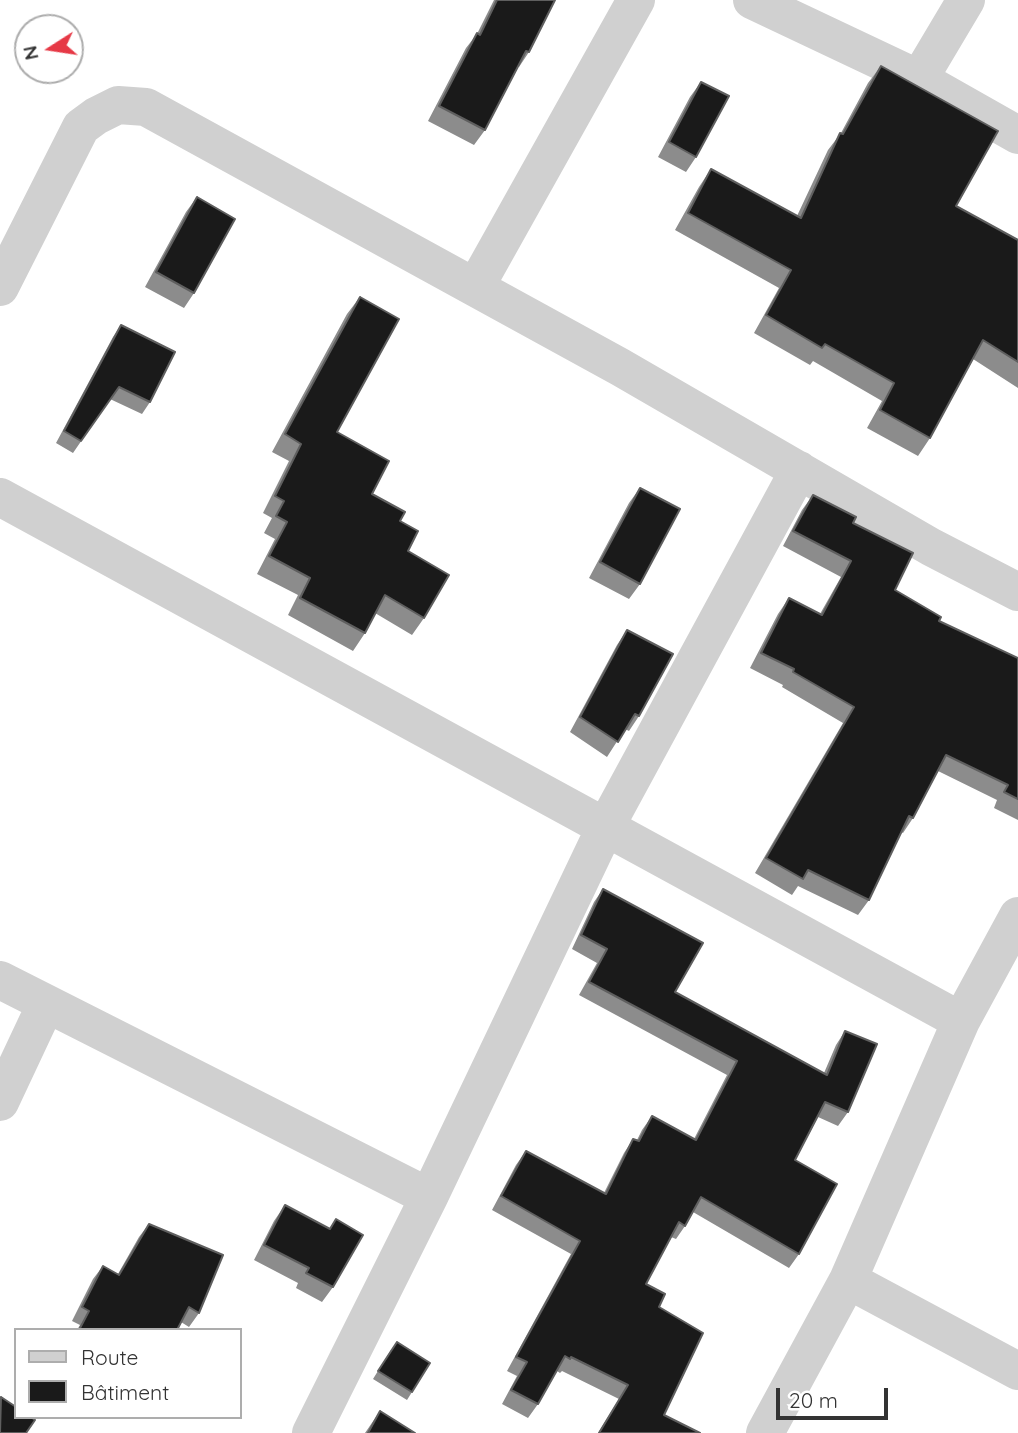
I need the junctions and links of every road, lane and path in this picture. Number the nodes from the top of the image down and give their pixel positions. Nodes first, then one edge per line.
1 (636, 0) edge
2 (752, 0) edge
3 (965, 0) edge
4 (919, 79) junction
5 (1018, 135) edge
6 (476, 286) junction
7 (0, 287) edge
8 (799, 470) junction
9 (0, 497) edge
10 (1018, 592) edge
11 (606, 826) junction
12 (1018, 916) edge
13 (0, 981) edge
14 (46, 1004) junction
15 (961, 1021) junction
16 (0, 1102) edge
17 (429, 1197) junction
18 (848, 1280) junction
19 (1018, 1371) edge
20 (311, 1433) edge
21 (765, 1433) edge

1 - 6 street
2 - 4 street
3 - 4 street
4 - 5 street
6 - 7 street
6 - 8 street
8 - 10 street
8 - 11 street
9 - 11 street
11 - 15 street
11 - 17 street
12 - 15 street
13 - 14 street
14 - 16 street
14 - 17 street
15 - 18 street
17 - 20 street
18 - 19 street
18 - 21 street

